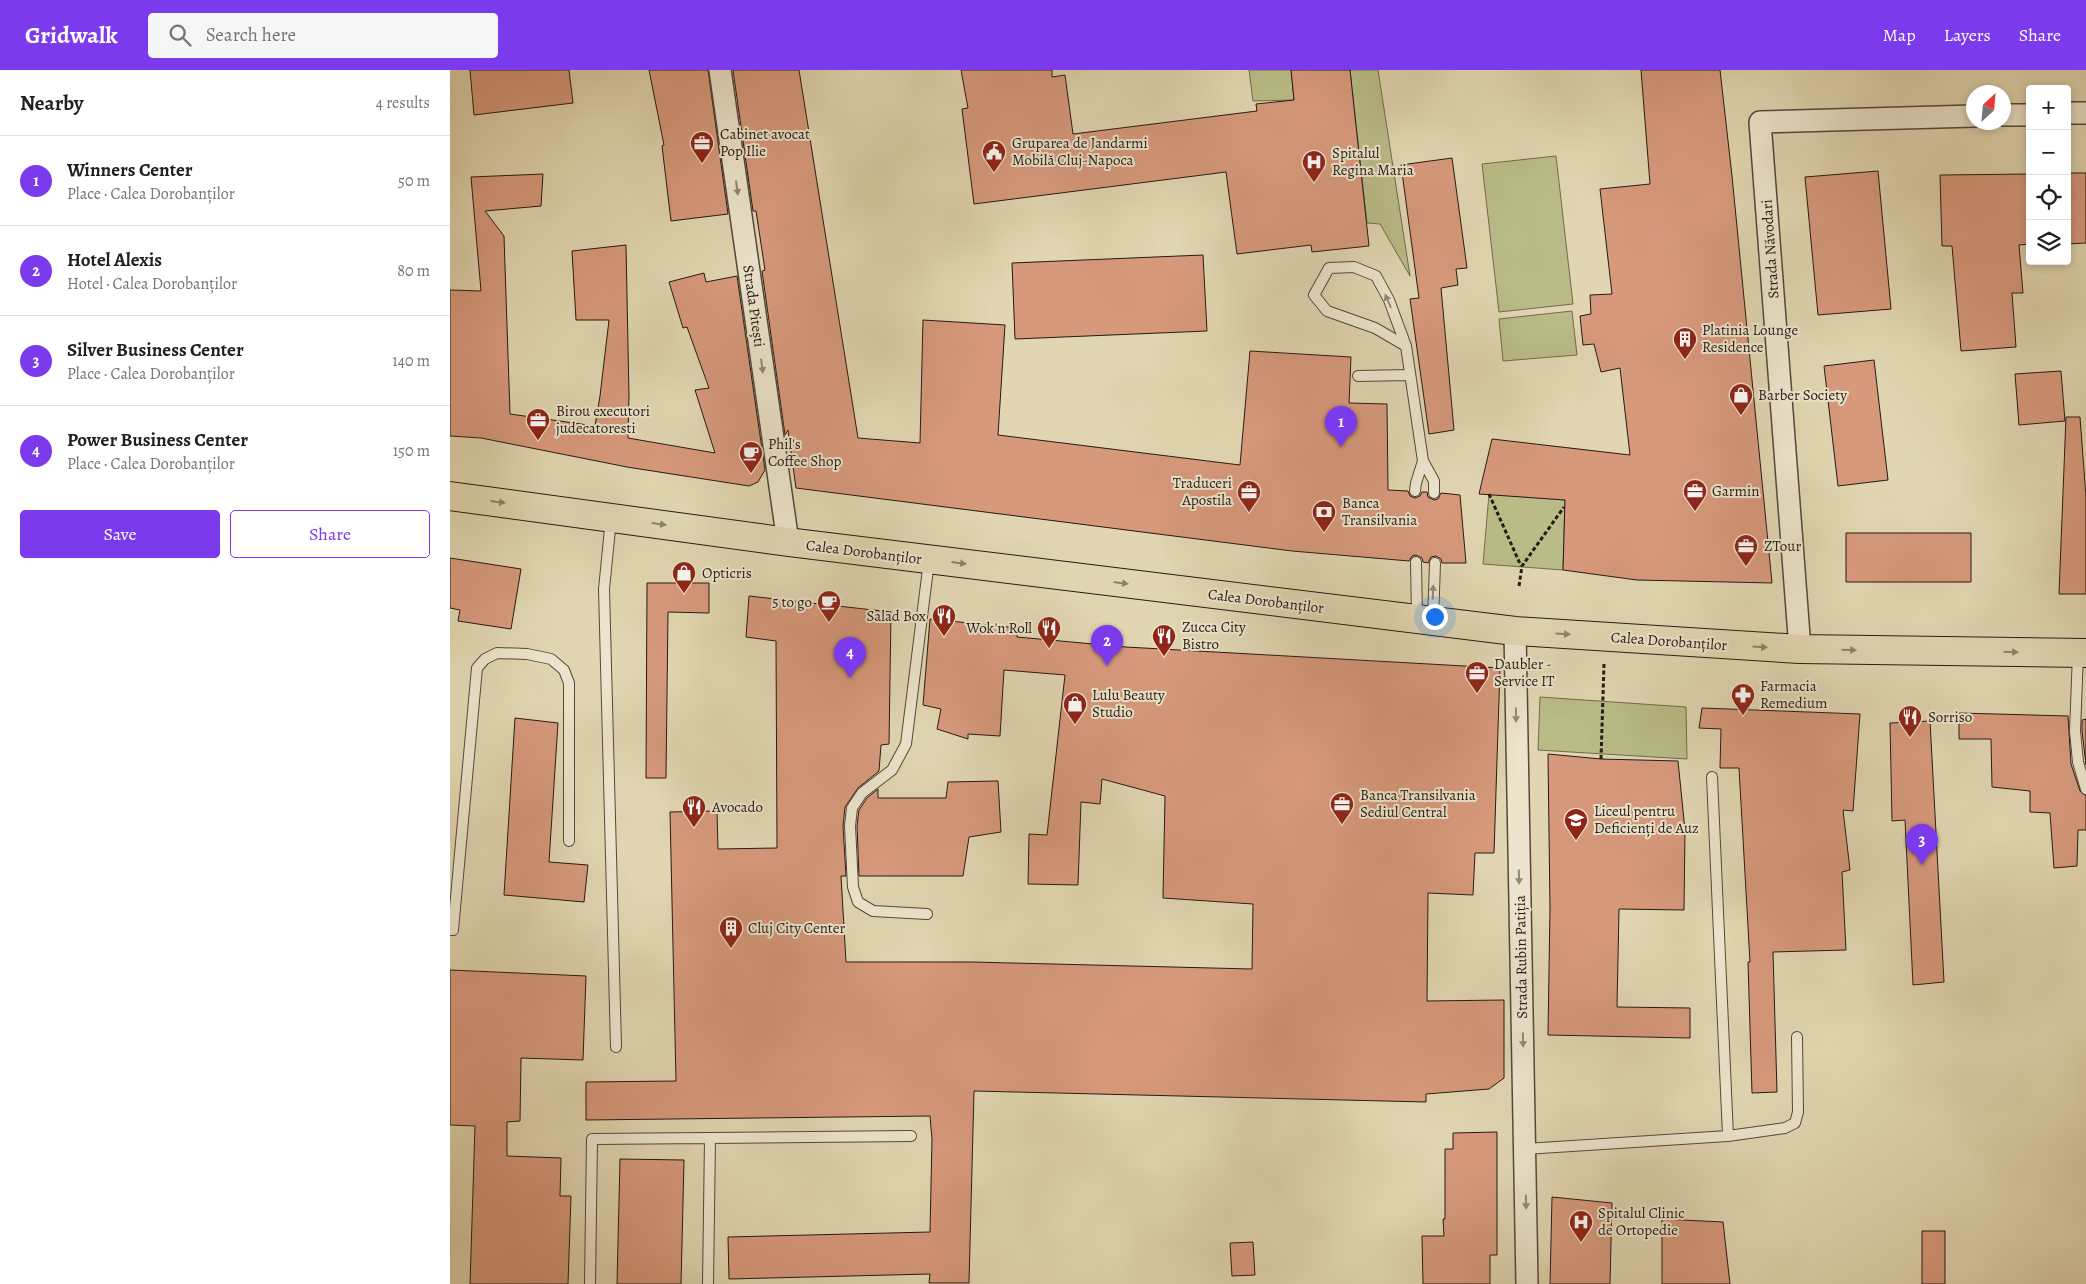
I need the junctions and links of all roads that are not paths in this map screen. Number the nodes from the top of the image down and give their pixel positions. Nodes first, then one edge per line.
1 (720, 70) edge
2 (2071, 113) edge
3 (2086, 113) edge
4 (2011, 115) edge
5 (2026, 115) edge
6 (1966, 116) edge
7 (1406, 346) junction
8 (1410, 375) junction
9 (1358, 376) dead end
10 (1423, 461) junction
11 (1416, 491) dead end
12 (1434, 493) dead end
13 (450, 496) edge
14 (611, 518) junction
15 (788, 542) junction
16 (930, 560) junction
17 (1416, 562) dead end
18 (1435, 563) dead end
19 (1425, 621) junction
20 (1515, 631) junction
21 (1800, 649) junction
22 (2082, 653) edge
23 (1712, 777) dead end
24 (2086, 789) edge
25 (569, 841) dead end
26 (926, 914) dead end
27 (450, 930) edge
28 (1797, 1037) dead end
29 (616, 1047) dead end
30 (911, 1136) dead end
31 (1728, 1136) junction
32 (710, 1138) junction
33 (1525, 1149) junction
34 (590, 1284) edge
35 (708, 1284) edge
36 (1527, 1284) edge

1 -> 15 street, Strada Pitești
2 - 3 street
4 - 5 street
6 - 21 street, Strada Năvodari
7 -> 7 lane
7 - 8 lane
8 - 9 lane
8 - 10 lane
10 - 11 lane
10 - 12 lane
13 -> 14 main road, Calea Dorobanților
14 -> 15 main road, Calea Dorobanților
14 - 29 lane
15 - 16 main road, Calea Dorobanților
16 -> 19 main road, Calea Dorobanților
16 - 26 lane
17 - 19 lane
19 -> 18 lane
19 - 20 main road, Calea Dorobanților
20 -> 21 main road, Calea Dorobanților
20 -> 33 street, Strada Rubin Patiția
21 -> 22 main road, Calea Dorobanților
22 - 24 lane
23 - 31 lane
25 - 27 lane
28 - 31 lane
30 - 32 lane
31 - 33 lane
32 - 34 lane
32 - 35 lane
33 -> 36 street, Strada Rubin Patiția

